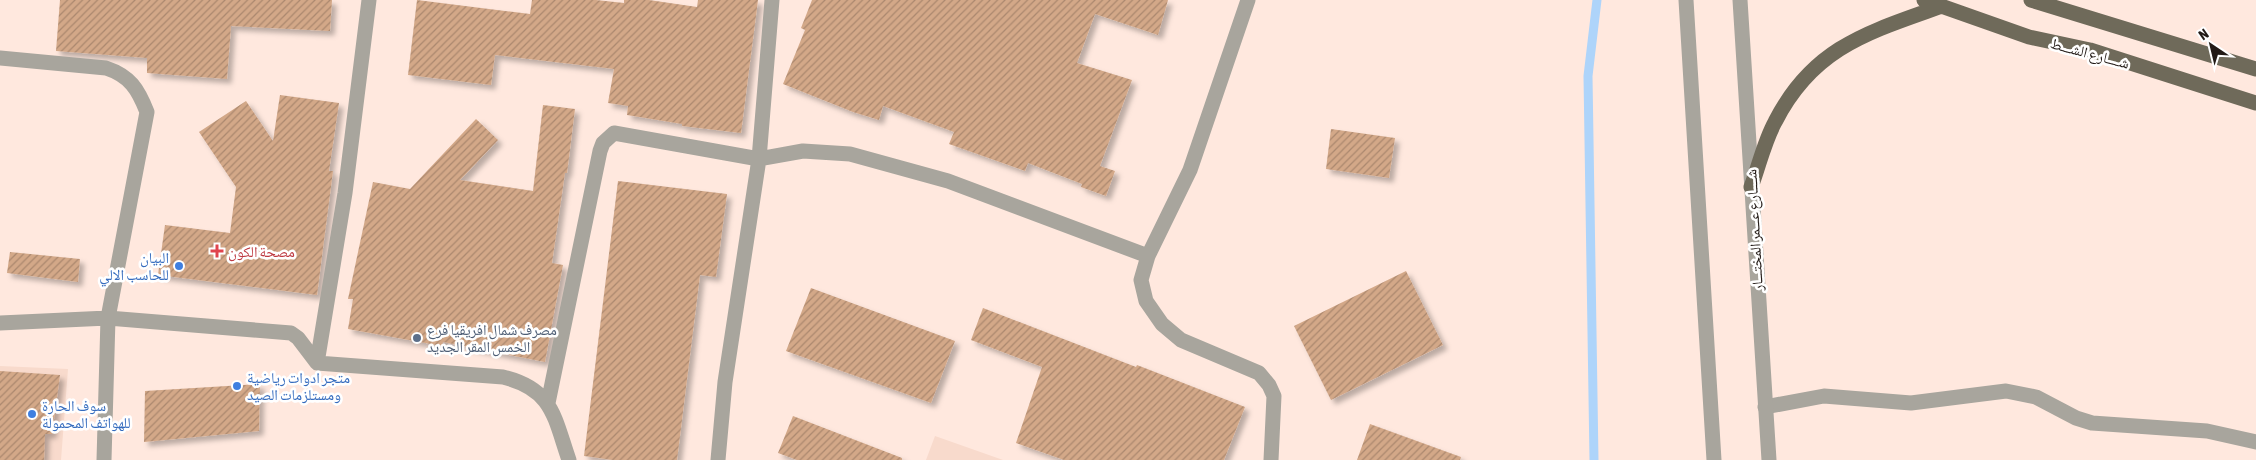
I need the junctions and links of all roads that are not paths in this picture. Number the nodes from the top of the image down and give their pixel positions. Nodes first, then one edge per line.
1 (369, 0) edge
2 (772, 0) edge
3 (1248, 0) edge
4 (1686, 0) edge
5 (1740, 0) edge
6 (1924, 0) edge
7 (2031, 0) edge
8 (1942, 6) junction
9 (0, 58) edge
10 (2256, 69) edge
11 (2256, 103) edge
12 (759, 159) junction
13 (1751, 187) junction
14 (1148, 256) junction
15 (108, 318) junction
16 (0, 323) edge
17 (317, 363) junction
18 (548, 403) junction
19 (1765, 406) junction
20 (2256, 442) edge
21 (104, 460) edge
22 (569, 460) edge
23 (718, 460) edge
24 (1271, 460) edge
25 (1714, 460) edge
26 (1769, 460) edge

1 - 17 street
2 - 12 street
3 - 14 street
4 - 25 street
5 - 13 street, شــــارع عـــمر المختـــار
6 - 8 main road, شــــارع الشـــط
7 - 10 main road, شــــارع الشـــط
8 - 11 main road, شــــارع الشـــط
8 - 13 main road
9 - 15 street
12 - 14 street
12 - 18 street
12 - 23 street
13 - 19 street, شــــارع عـــمر المختـــار
14 - 24 street
15 - 16 street
15 - 17 street
15 - 21 street
17 - 18 street
18 - 22 street
19 - 20 street
19 - 26 street, شــــارع عـــمر المختـــار

